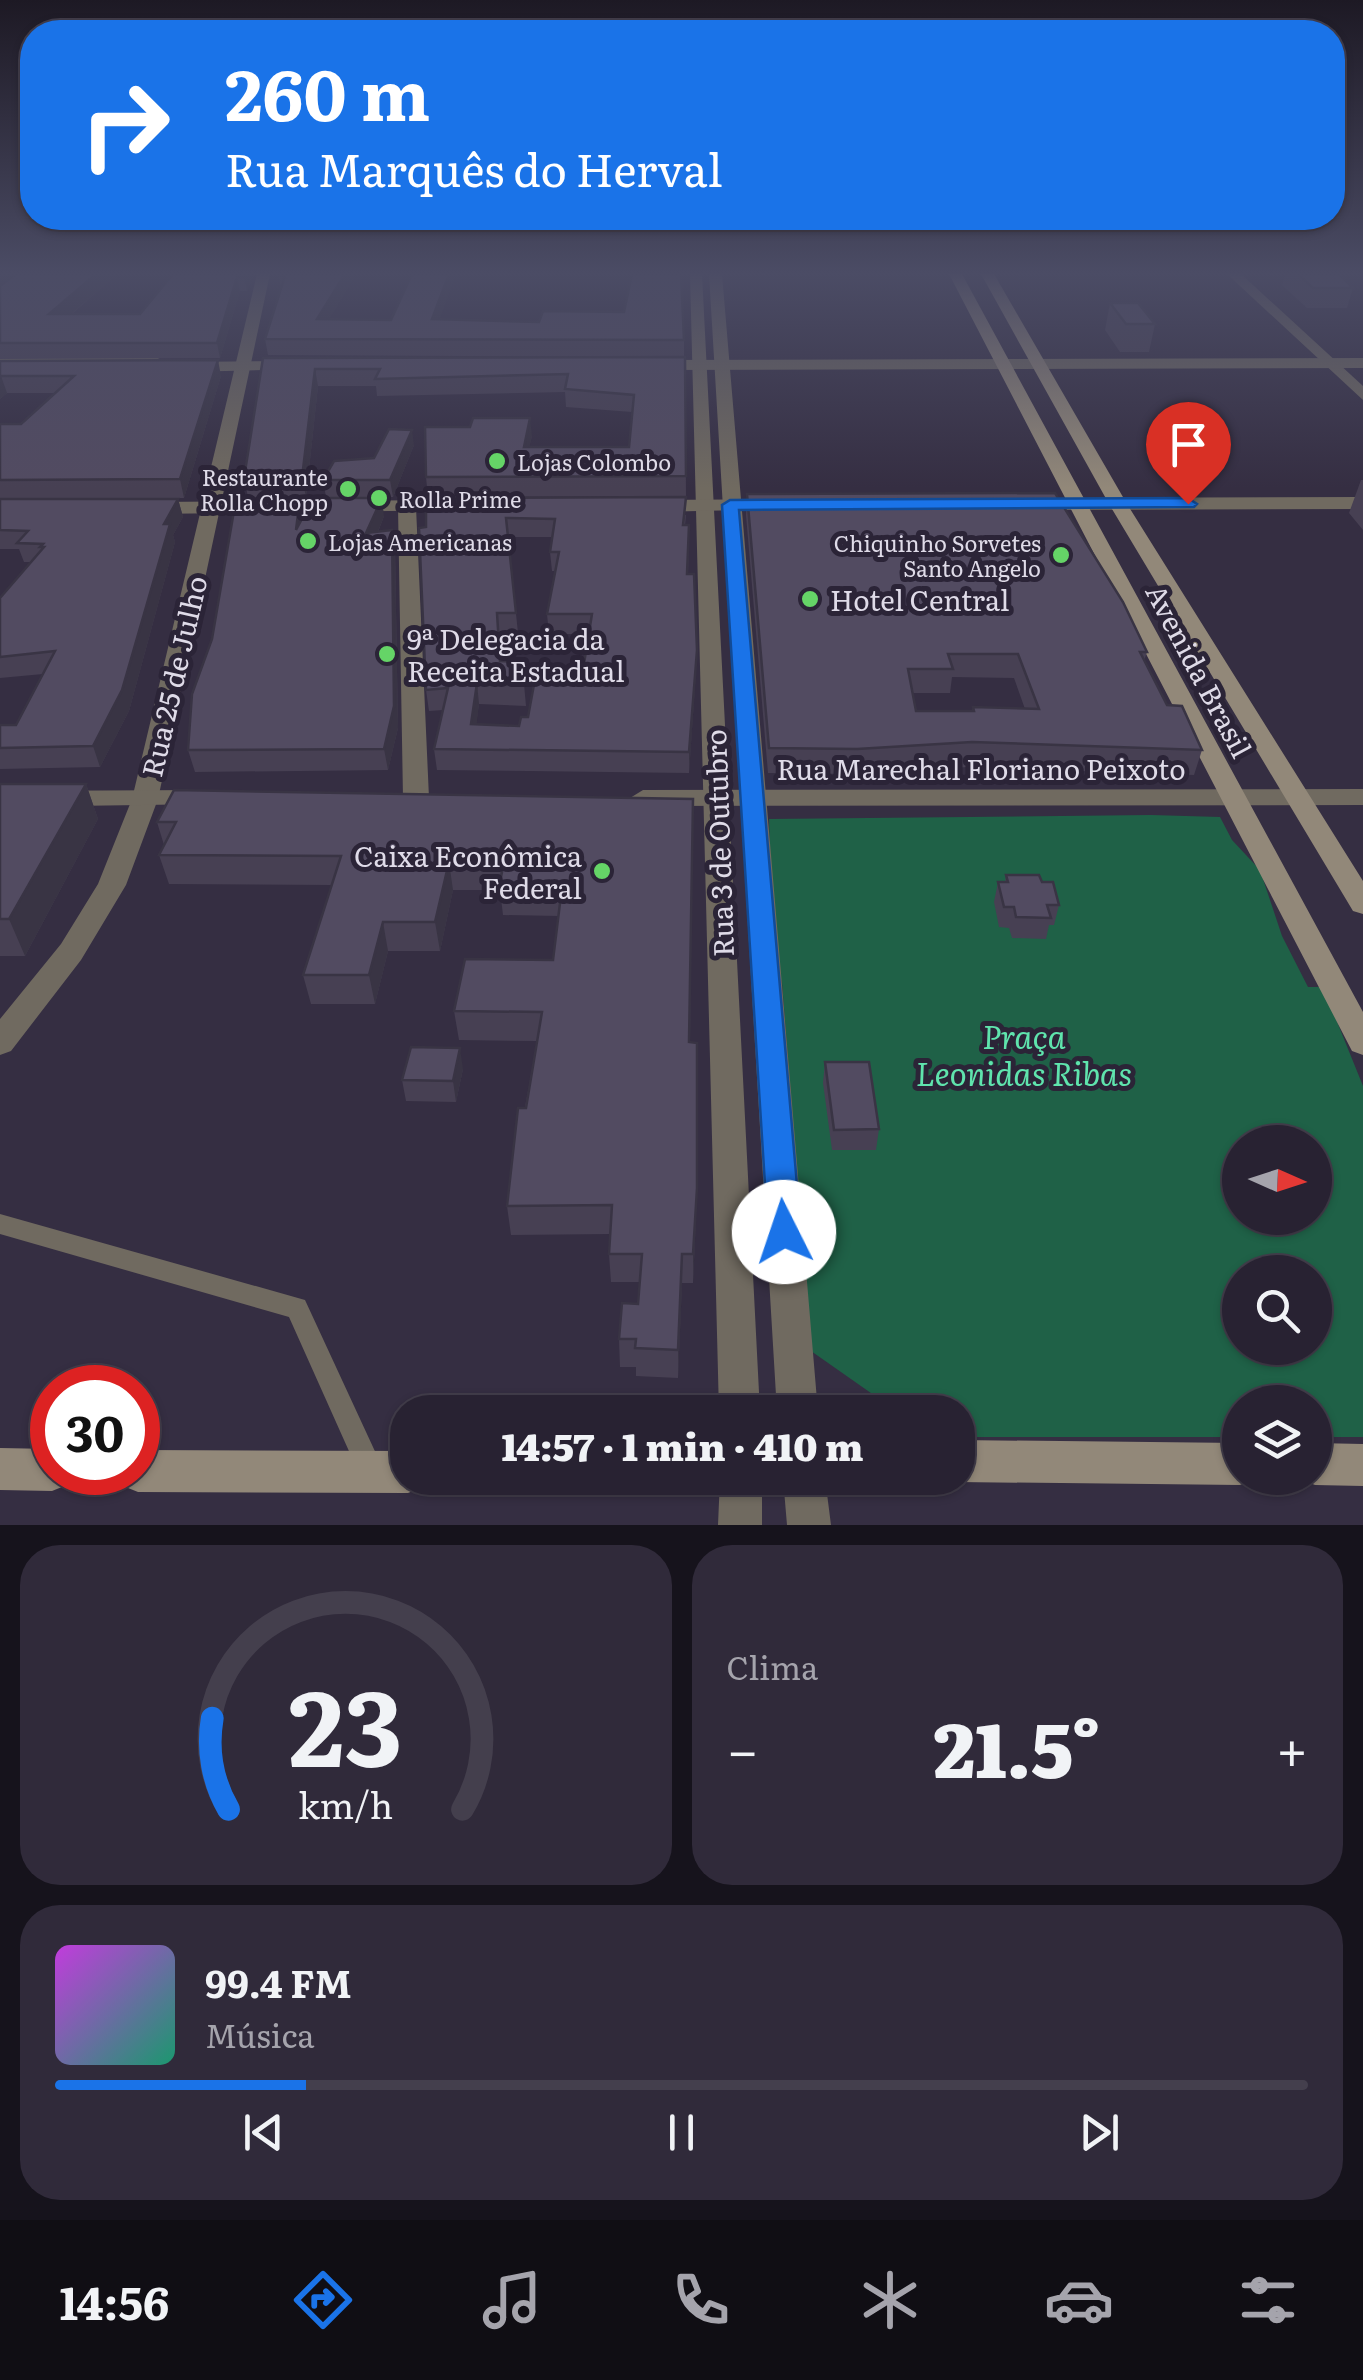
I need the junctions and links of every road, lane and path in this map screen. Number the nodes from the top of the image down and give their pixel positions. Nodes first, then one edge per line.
1 (246, 345) edge
2 (707, 345) edge
3 (711, 345) edge
4 (993, 345) edge
5 (1029, 345) edge
6 (1311, 345) edge
7 (646, 359) edge
8 (1327, 360) junction
9 (1363, 360) edge
10 (1001, 361) junction
11 (1038, 361) junction
12 (710, 362) junction
13 (242, 363) junction
14 (316, 363) edge
15 (0, 364) edge
16 (628, 365) edge
17 (1363, 395) edge
18 (1363, 503) edge
19 (1000, 504) edge
20 (1076, 504) junction
21 (1118, 504) junction
22 (718, 505) junction
23 (807, 505) edge
24 (407, 506) junction
25 (482, 506) edge
26 (632, 506) edge
27 (211, 507) junction
28 (134, 508) edge
29 (723, 603) junction
30 (145, 798) junction
31 (222, 798) edge
32 (416, 798) edge
33 (616, 798) edge
34 (716, 798) junction
35 (750, 798) junction
36 (1236, 798) junction
37 (1298, 798) junction
38 (1363, 798) edge
39 (0, 799) edge
40 (1363, 904) edge
41 (1360, 1032) edge
42 (0, 1042) edge
43 (0, 1224) edge
44 (739, 1395) edge
45 (797, 1395) edge
46 (975, 1461) edge
47 (1222, 1464) edge
48 (1332, 1464) edge
49 (1363, 1464) edge
50 (0, 1470) edge
51 (30, 1470) edge
52 (160, 1471) edge
53 (390, 1473) edge
54 (741, 1495) edge
55 (806, 1495) edge
56 (740, 1525) edge
57 (809, 1525) edge

1 - 13 street, Rua 25 de Julho
2 - 12 street, Rua 3 de Outubro
3 - 12 street, Rua 3 de Outubro
4 - 10 main road, Avenida Brasil
5 - 11 main road, Avenida Brasil
6 - 8 street
7 - 12 street
8 - 9 street
8 - 11 street
8 - 17 street
10 - 11 street
10 - 12 street
10 - 20 main road, Avenida Brasil
11 - 21 main road, Avenida Brasil
12 - 16 street
12 - 22 street, Rua 3 de Outubro
13 - 14 street
13 - 15 street
13 - 27 street, Rua 25 de Julho
18 - 21 street
19 - 20 street
20 - 21 street
20 - 36 main road, Avenida Brasil
21 - 37 main road, Avenida Brasil
22 - 23 street
22 - 26 street
22 - 29 street, Rua 3 de Outubro
24 - 25 street
24 - 27 street
24 - 32 street
27 - 28 street
27 - 30 street, Rua 25 de Julho
29 - 34 street, Rua 3 de Outubro
29 - 35 street, Rua 3 de Outubro
30 - 31 street
30 - 39 street
30 - 42 street, Rua 25 de Julho
33 - 34 street, Rua Marechal Floriano Peixoto
34 - 35 street, Rua Marechal Floriano Peixoto
34 - 44 street, Rua 3 de Outubro
35 - 36 street, Rua Marechal Floriano Peixoto
35 - 45 street, Rua 3 de Outubro
36 - 37 street, Rua Marechal Floriano Peixoto
36 - 41 main road, Avenida Brasil
37 - 38 street, Rua Marechal Floriano Peixoto
37 - 40 main road, Avenida Brasil
43 - 53 lane
46 - 47 main road
48 - 49 main road
50 - 51 main road
52 - 53 main road
54 - 56 street
55 - 57 street

